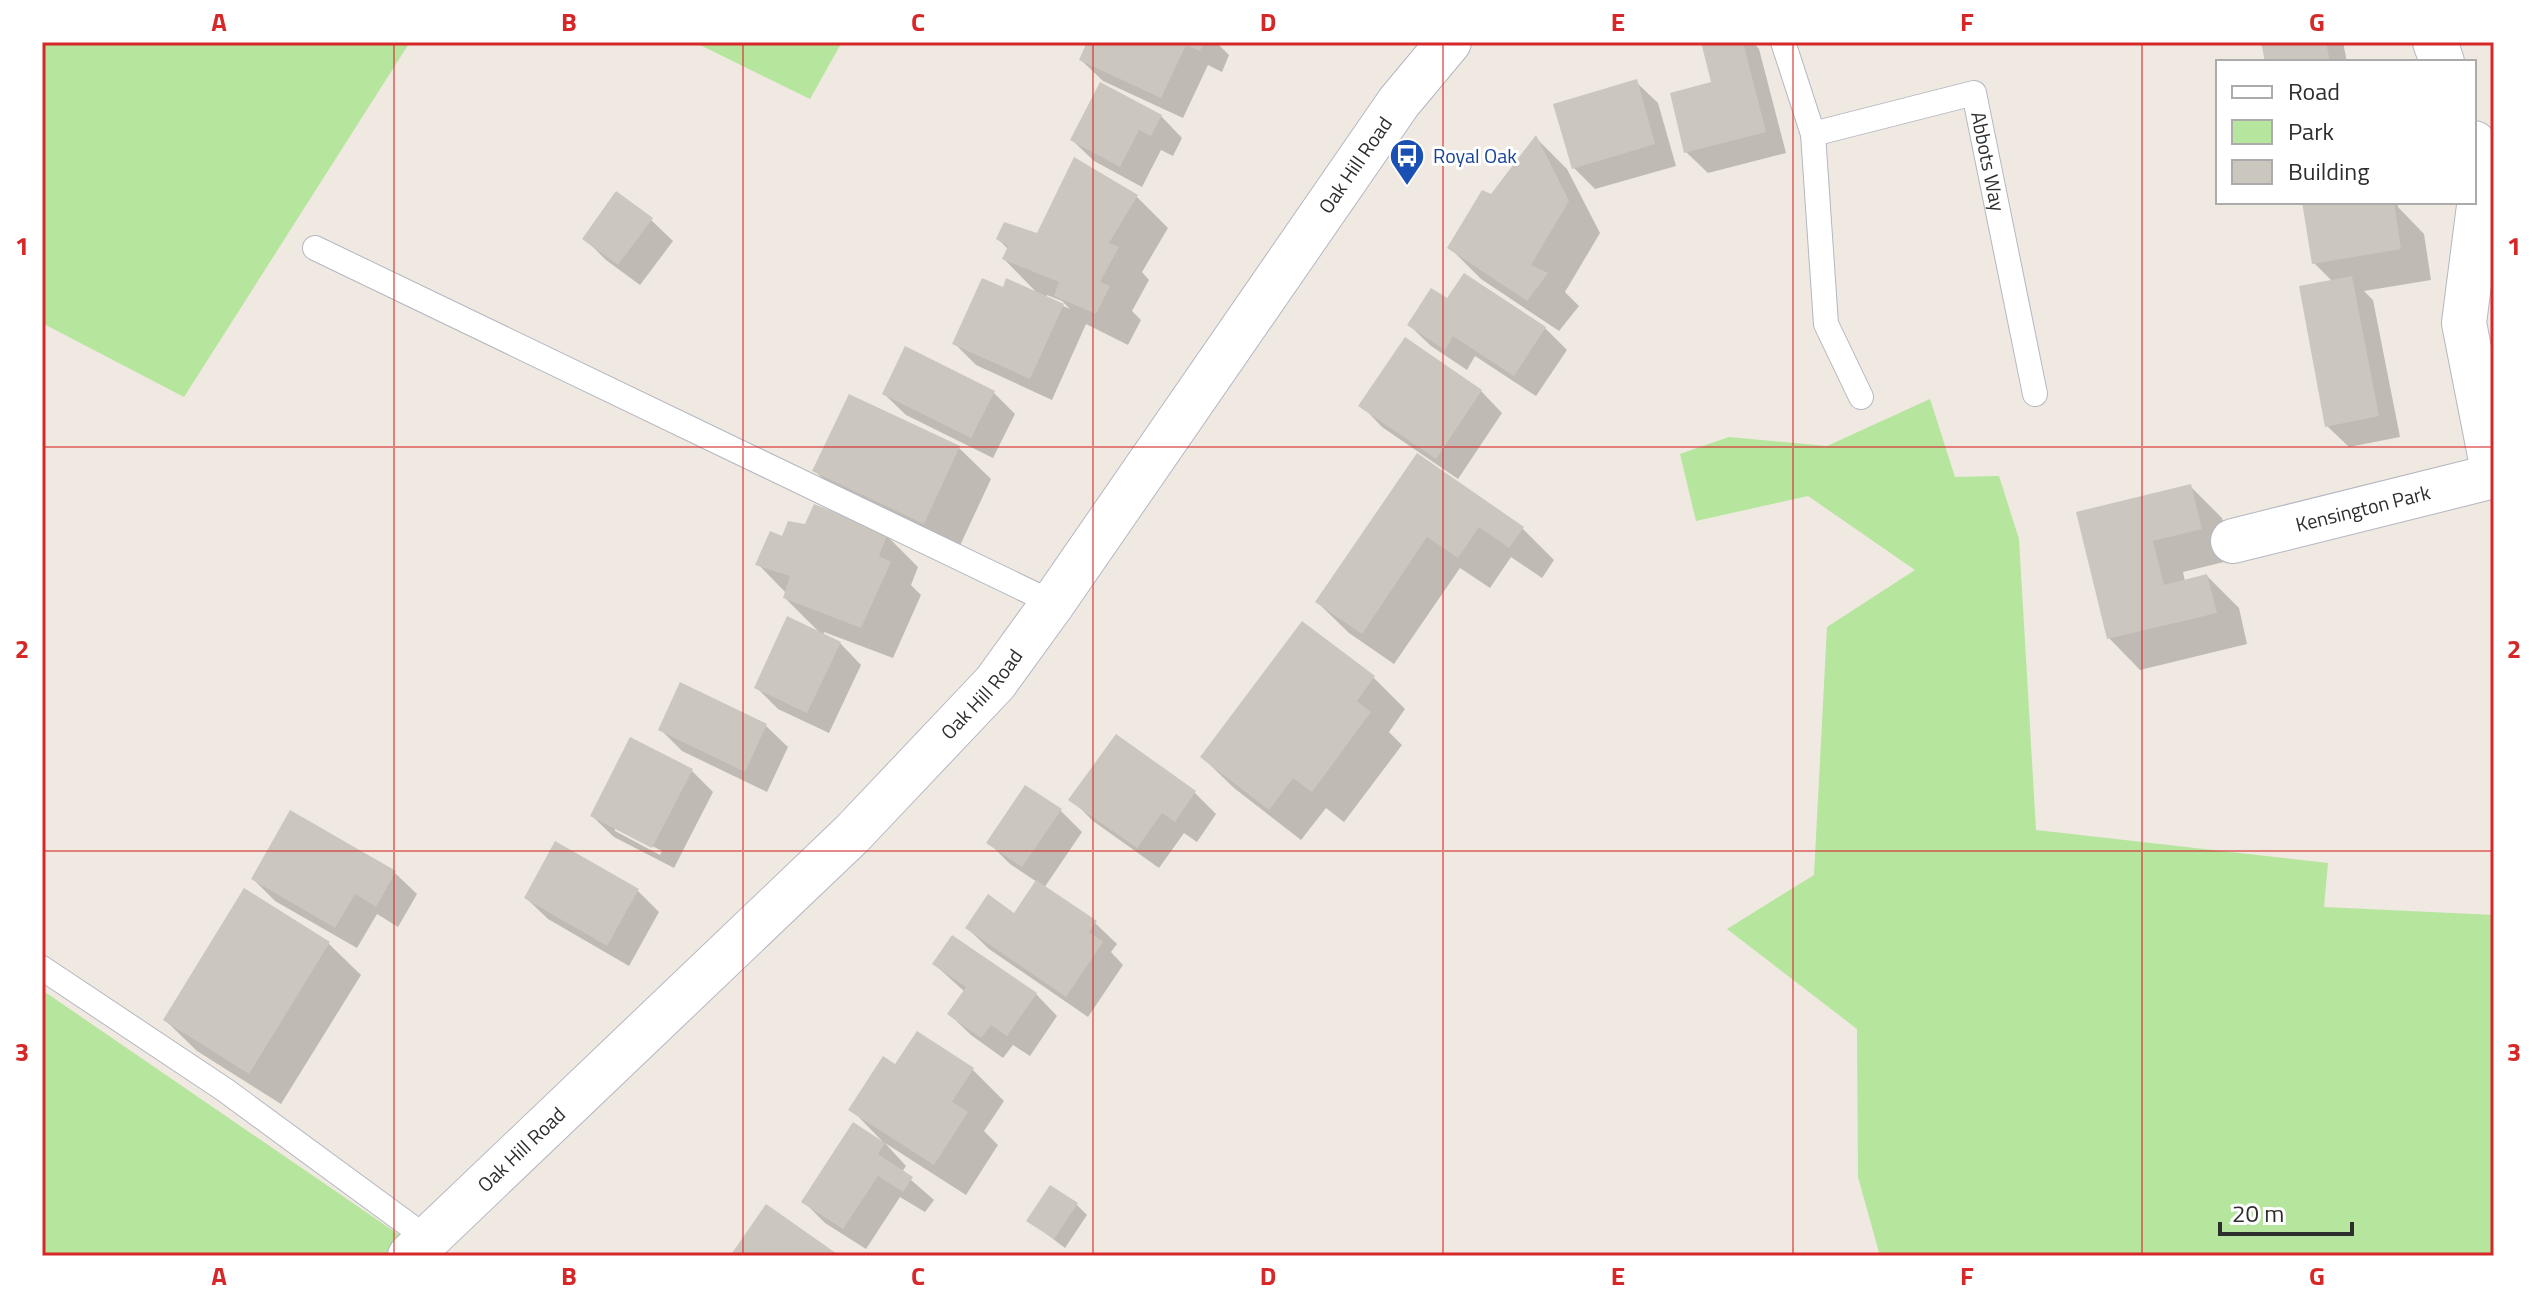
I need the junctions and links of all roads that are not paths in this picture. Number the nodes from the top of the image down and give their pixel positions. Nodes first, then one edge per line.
1 (1449, 42) edge
2 (1783, 42) edge
3 (1813, 134) junction
4 (2476, 148) edge
5 (315, 248) dead end
6 (2035, 394) dead end
7 (1861, 397) dead end
8 (2494, 476) edge
9 (2233, 541) dead end
10 (1053, 603) junction
11 (42, 968) edge
12 (419, 1248) edge

1 - 10 main road, Oak Hill Road
2 - 3 lane
3 - 6 lane, Abbots Way
3 - 7 lane
4 - 8 main road, Kensington Park
5 - 10 lane
8 - 9 main road, Kensington Park
10 - 12 main road, Oak Hill Road
11 - 12 lane

